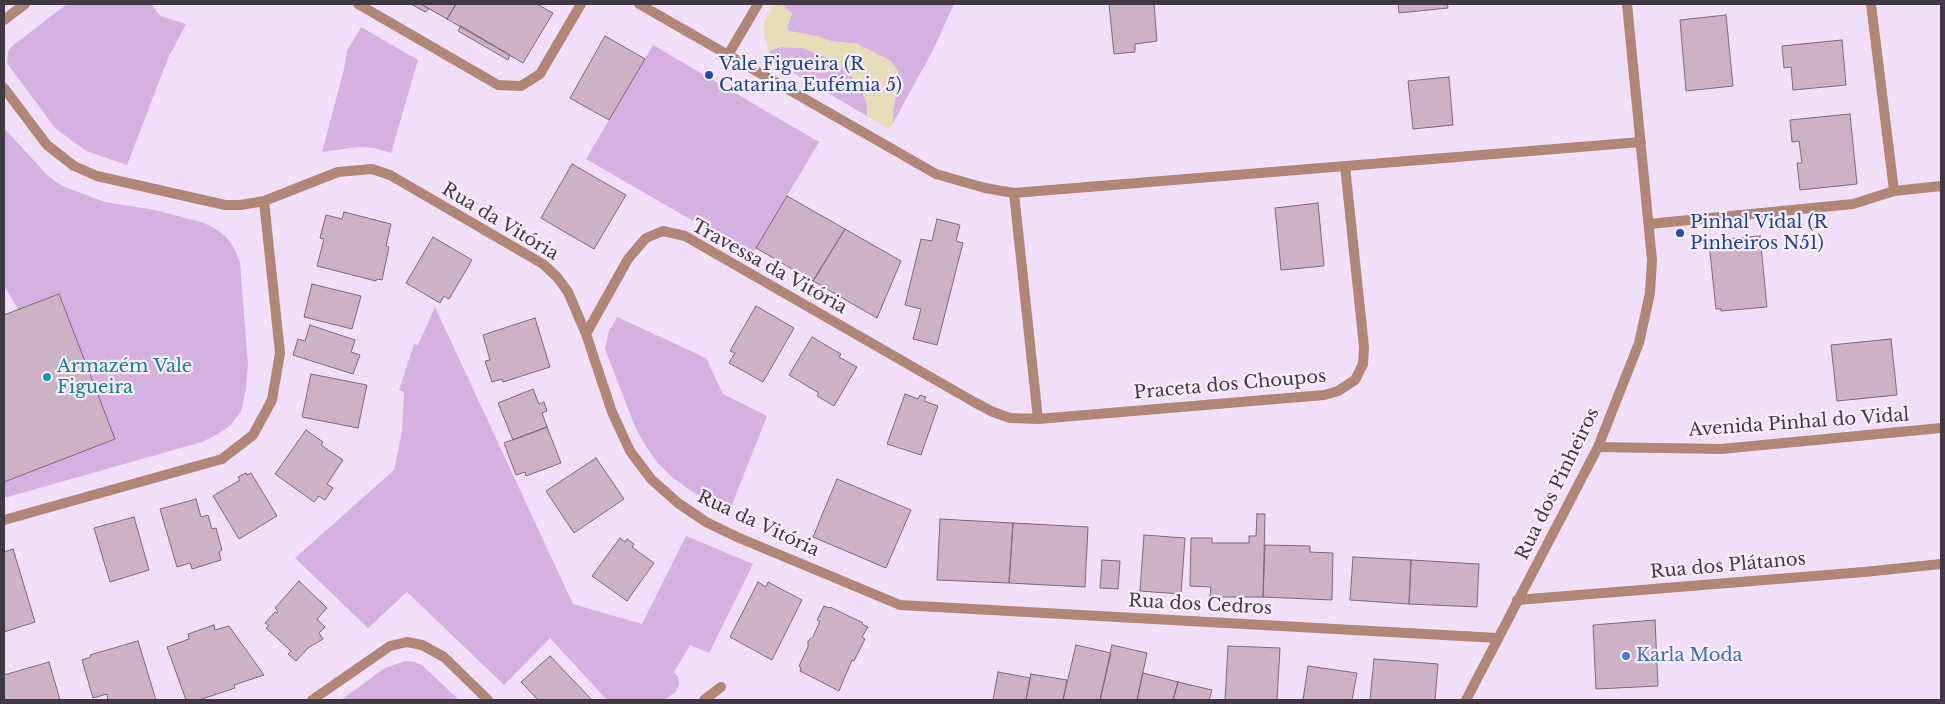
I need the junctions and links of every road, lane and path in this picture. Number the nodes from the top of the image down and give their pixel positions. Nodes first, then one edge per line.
1 (26, 4) edge
2 (358, 4) edge
3 (581, 4) edge
4 (638, 4) edge
5 (758, 4) edge
6 (1627, 4) edge
7 (1871, 4) edge
8 (4, 20) edge
9 (728, 55) junction
10 (4, 88) edge
11 (1641, 142) junction
12 (1344, 166) junction
13 (1941, 186) edge
14 (1894, 191) junction
15 (1014, 193) junction
16 (264, 201) junction
17 (1649, 224) junction
18 (586, 334) junction
19 (947, 386) joint
20 (1038, 419) junction
21 (1941, 428) edge
22 (1598, 447) junction
23 (4, 520) edge
24 (1941, 564) edge
25 (1517, 600) junction
26 (900, 605) joint
27 (1498, 638) junction
28 (721, 687) dead end
29 (312, 700) edge
30 (488, 700) edge
31 (704, 700) edge
32 (1466, 700) edge

1 - 8 street
2 - 3 street
4 - 9 street
5 - 9 street
6 - 11 street, Rua dos Pinheiros
7 - 14 street
9 - 15 street
10 - 16 street, Rua da Vitória
11 - 12 street
11 - 17 street, Rua dos Pinheiros
12 - 15 street
12 - 20 street, Praceta dos Choupos
13 - 14 street
14 - 17 street
15 - 20 street
16 - 18 street, Rua da Vitória
16 - 23 street
17 - 22 street, Rua dos Pinheiros
18 - 19 street, Travessa da Vitória
18 - 26 street, Rua da Vitória
19 - 20 street, Praceta dos Choupos
21 - 22 street, Avenida Pinhal do Vidal
22 - 25 street, Rua dos Pinheiros
24 - 25 street, Rua dos Plátanos
25 - 27 street, Rua dos Pinheiros
26 - 27 street, Rua dos Cedros
27 - 32 street, Rua dos Pinheiros
28 - 31 street
29 - 30 street

